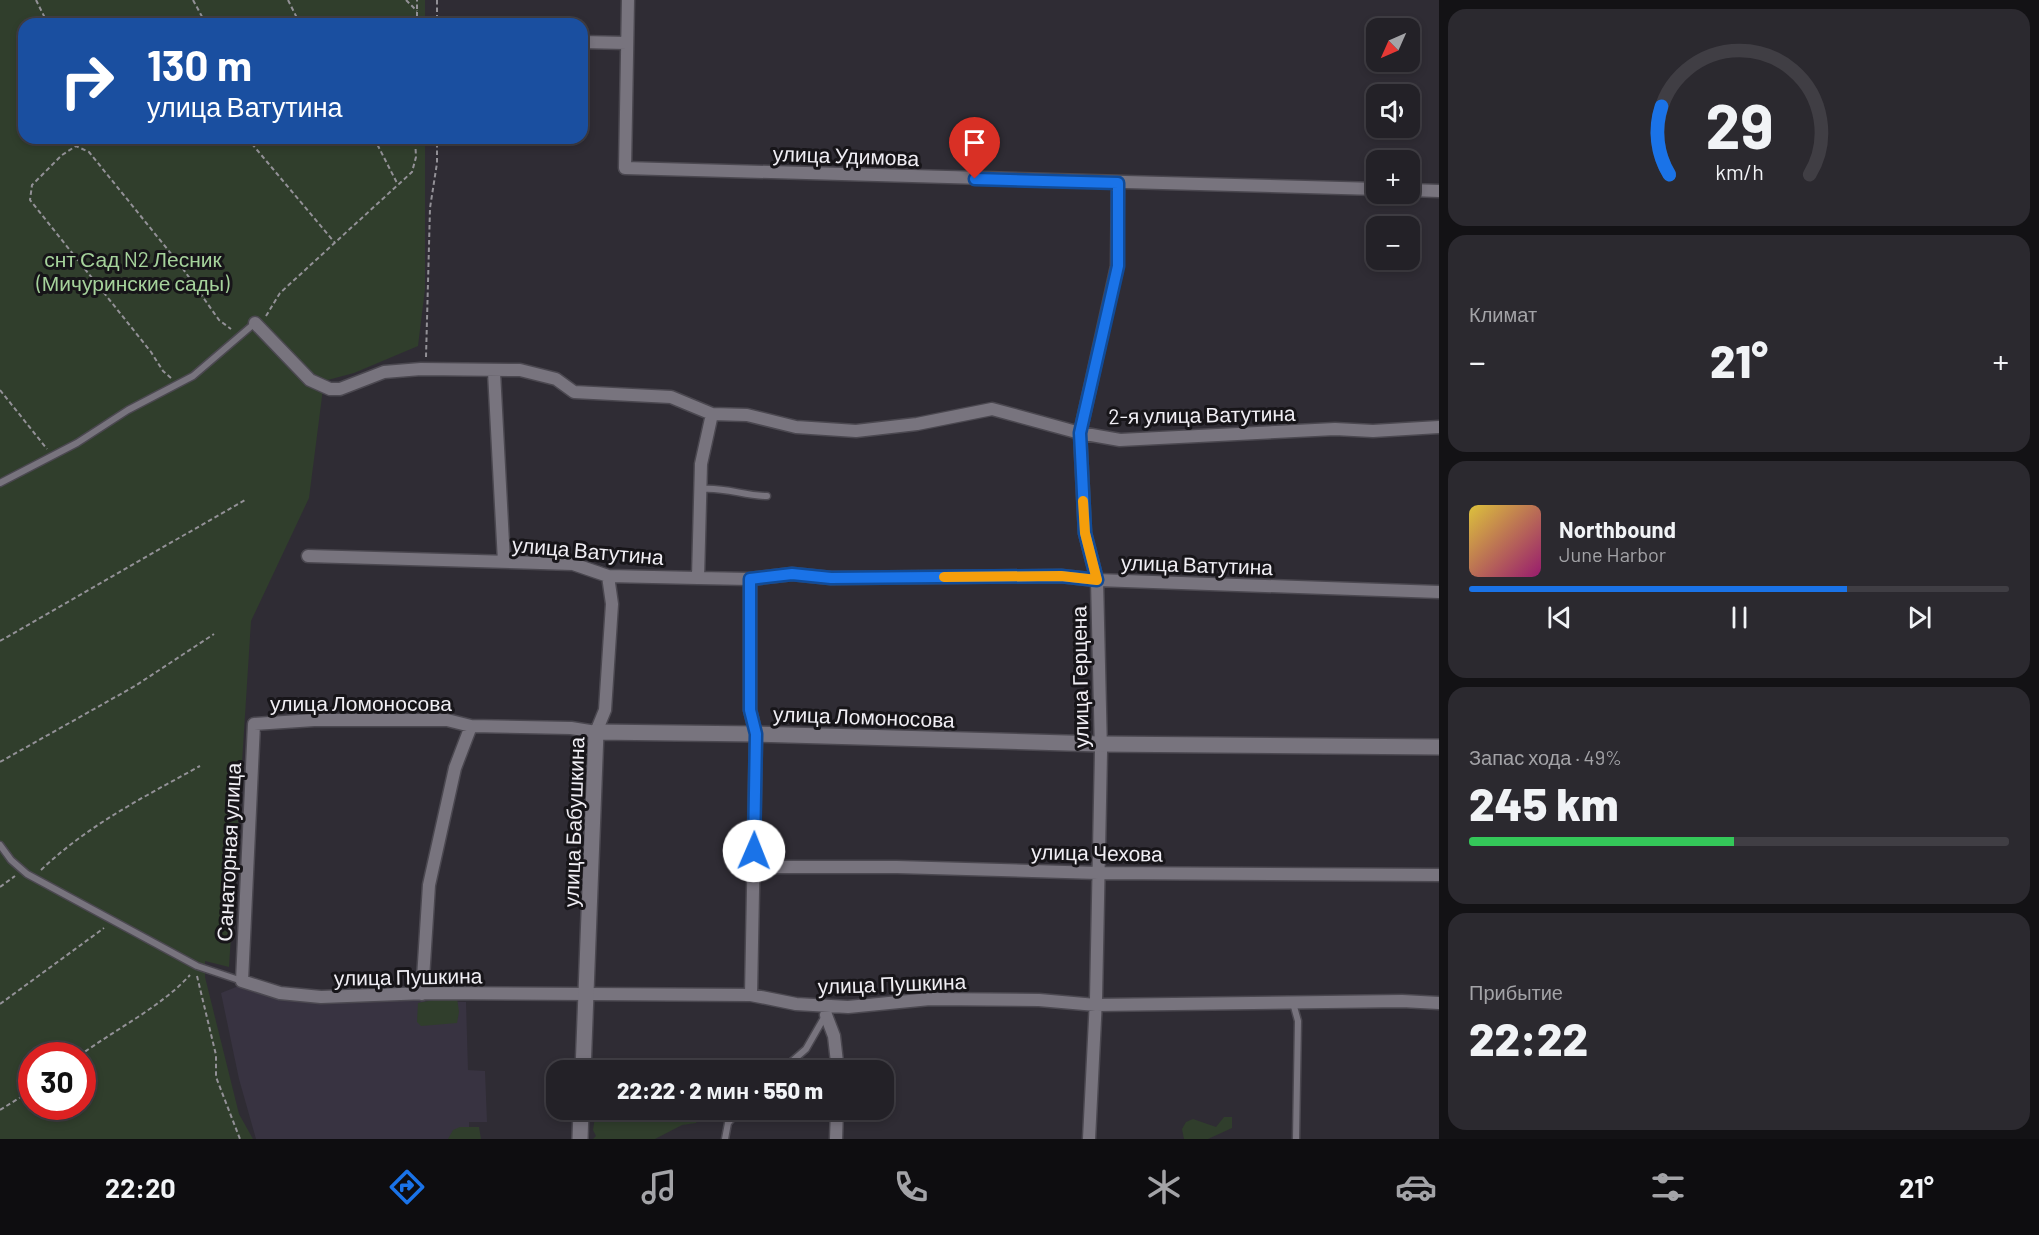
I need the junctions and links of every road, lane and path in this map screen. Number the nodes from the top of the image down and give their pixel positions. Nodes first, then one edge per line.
1 (36, 0) edge
2 (193, 0) edge
3 (288, 0) edge
4 (406, 0) edge
5 (417, 0) edge
6 (437, 0) edge
7 (628, 0) edge
8 (417, 10) junction
9 (45, 18) edge
10 (203, 18) edge
11 (297, 18) edge
12 (417, 18) edge
13 (437, 18) edge
14 (588, 42) edge
15 (627, 43) junction
16 (252, 144) edge
17 (377, 144) edge
18 (415, 144) edge
19 (437, 144) edge
20 (1118, 183) junction
21 (398, 184) junction
22 (1366, 189) edge
23 (1420, 190) edge
24 (1439, 191) edge
25 (335, 243) junction
26 (255, 323) joint
27 (265, 334) junction
28 (241, 335) junction
29 (426, 369) junction
30 (494, 372) junction
31 (178, 384) junction
32 (0, 390) edge
33 (712, 414) junction
34 (1439, 427) edge
35 (1080, 433) junction
36 (52, 456) junction
37 (0, 483) edge
38 (702, 489) junction
39 (767, 496) dead end
40 (245, 500) dead end
41 (308, 556) dead end
42 (504, 562) junction
43 (608, 576) junction
44 (698, 578) junction
45 (750, 579) junction
46 (1097, 580) junction
47 (1439, 592) edge
48 (214, 634) dead end
49 (0, 641) edge
50 (254, 724) joint
51 (471, 726) junction
52 (596, 732) junction
53 (756, 734) junction
54 (1100, 744) junction
55 (1439, 747) edge
56 (0, 762) edge
57 (200, 766) dead end
58 (0, 845) edge
59 (756, 867) junction
60 (1098, 873) junction
61 (27, 874) junction
62 (1439, 875) edge
63 (0, 887) edge
64 (113, 921) junction
65 (197, 966) junction
66 (242, 981) junction
67 (422, 994) junction
68 (587, 995) junction
69 (751, 995) junction
70 (1293, 1003) junction
71 (1439, 1003) edge
72 (0, 1004) edge
73 (1096, 1005) junction
74 (826, 1010) junction
75 (96, 1045) edge
76 (584, 1060) edge
77 (794, 1060) edge
78 (837, 1060) edge
79 (18, 1099) edge
80 (0, 1110) edge
81 (581, 1120) edge
82 (730, 1120) edge
83 (837, 1120) edge
84 (240, 1139) edge
85 (580, 1139) edge
86 (725, 1139) edge
87 (836, 1139) edge
88 (1089, 1139) edge
89 (1296, 1139) edge

1 - 9 path
2 - 10 path
3 - 11 path
4 - 8 path
5 - 8 path
6 - 13 path
7 - 15 street, улица Удимова
8 - 12 path
14 - 15 street
15 - 20 street, улица Удимова
16 - 25 path
17 - 21 path
18 - 21 path
19 - 29 path
20 - 22 street, улица Удимова
20 - 35 street, улица Герцена
21 - 25 path
23 - 24 street
25 - 27 path
26 - 27 street, 2-я улица Ватутина
26 - 28 lane
27 - 29 street, 2-я улица Ватутина
28 - 31 lane
28 - 31 path
29 - 30 street, 2-я улица Ватутина
30 - 33 street, 2-я улица Ватутина
30 - 42 street
31 - 36 lane
32 - 36 path
33 - 35 street, 2-я улица Ватутина
33 - 38 street
34 - 35 street, 2-я улица Ватутина
35 - 46 street, улица Герцена
36 - 37 lane
38 - 39 lane
38 - 44 street
40 - 49 path
41 - 42 street, улица Ватутина
42 - 43 street, улица Ватутина
43 - 44 street, улица Ватутина
43 - 52 street, улица Бабушкина
44 - 45 street, улица Ватутина
45 - 46 street, улица Ватутина
45 - 53 street
46 - 47 street, улица Ватутина
46 - 54 street, улица Герцена
48 - 56 path
50 - 51 street, улица Ломоносова
50 - 66 street, Санаторная улица
51 - 52 street, улица Ломоносова
51 - 67 street
52 - 53 street, улица Ломоносова
52 - 68 street, улица Бабушкина
53 - 54 street, улица Ломоносова
53 - 59 street
54 - 55 street, улица Ломоносова
54 - 60 street, улица Герцена
57 - 61 path
58 - 61 lane
59 - 60 street, улица Чехова
59 - 69 street
60 - 62 street, улица Чехова
60 - 73 street, улица Герцена
61 - 63 path
61 - 64 lane
64 - 65 lane
64 - 72 path
65 - 66 lane
65 - 75 path
65 - 84 path
66 - 67 street, улица Пушкина
67 - 68 street, улица Пушкина
68 - 69 street, улица Пушкина
68 - 76 street, улица Бабушкина
69 - 74 street, улица Пушкина
70 - 71 street, улица Пушкина
70 - 73 street, улица Пушкина
70 - 89 lane
73 - 74 street, улица Пушкина
73 - 88 street, улица Герцена
74 - 77 lane
74 - 78 street
79 - 80 path
81 - 85 street
82 - 86 lane
83 - 87 street

